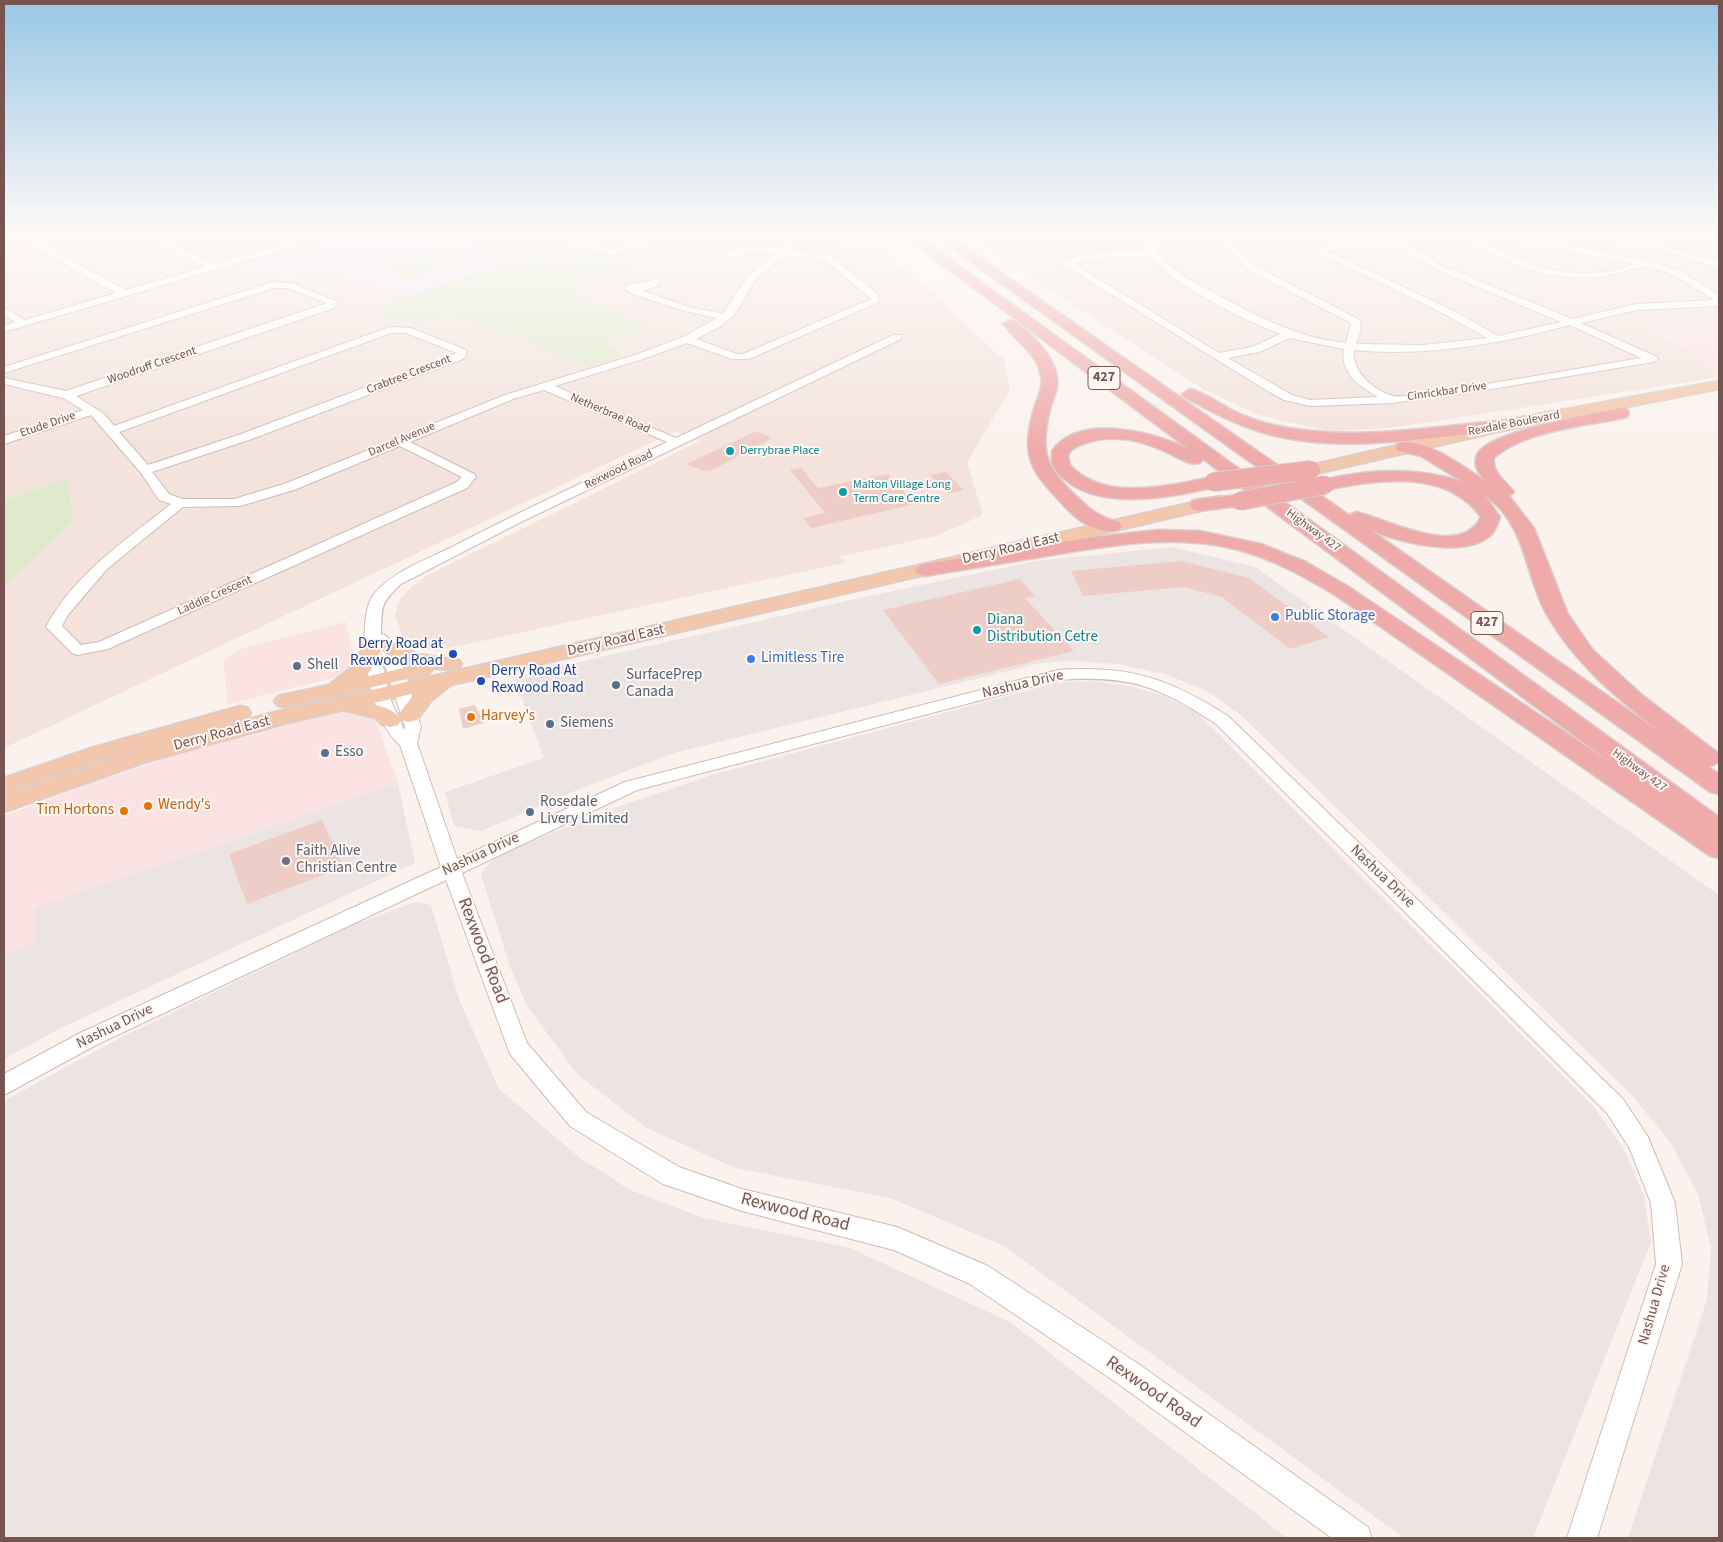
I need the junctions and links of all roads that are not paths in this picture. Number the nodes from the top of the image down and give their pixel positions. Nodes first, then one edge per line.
1 (86, 305) edge
2 (212, 305) edge
3 (332, 305) edge
4 (672, 305) edge
5 (736, 305) edge
6 (865, 305) edge
7 (989, 305) edge
8 (1005, 305) edge
9 (1039, 305) edge
10 (1050, 305) edge
11 (1134, 305) edge
12 (1229, 305) edge
13 (1326, 305) edge
14 (1433, 305) edge
15 (1530, 305) edge
16 (1681, 305) edge
17 (4, 311) edge
18 (725, 317) junction
19 (1571, 322) junction
20 (22, 323) junction
21 (4, 329) edge
22 (1290, 334) junction
23 (897, 337) dead end
24 (1495, 338) junction
25 (687, 339) junction
26 (1350, 347) junction
27 (1218, 356) junction
28 (4, 370) edge
29 (4, 381) edge
30 (1719, 385) edge
31 (545, 386) junction
32 (67, 395) junction
33 (1719, 395) edge
34 (1392, 400) junction
35 (92, 411) junction
36 (1621, 413) junction
37 (1506, 425) junction
38 (113, 430) junction
39 (4, 440) edge
40 (401, 442) junction
41 (676, 442) junction
42 (1404, 447) junction
43 (1428, 452) junction
44 (1255, 459) junction
45 (145, 470) junction
46 (1317, 478) junction
47 (1228, 492) junction
48 (180, 503) junction
49 (1275, 504) junction
50 (1199, 505) joint
51 (1090, 520) junction
52 (1112, 526) junction
53 (1524, 528) junction
54 (925, 570) junction
55 (378, 643) junction
56 (450, 672) junction
57 (400, 683) junction
58 (379, 688) junction
59 (331, 698) junction
60 (400, 717) junction
61 (1719, 766) edge
62 (4, 786) edge
63 (1719, 786) edge
64 (4, 804) edge
65 (1719, 830) edge
66 (1719, 849) edge
67 (451, 869) junction
68 (4, 1085) edge
69 (1357, 1538) edge
70 (1582, 1538) edge

1 - 20 street
2 - 28 street, Woodruff Crescent
3 - 32 street, Woodruff Crescent
4 - 18 street
5 - 18 street, Darcel Avenue
6 - 25 street
7 - 51 highway
8 - 49 highway, Highway 427 / 427
9 - 44 highway, Highway 427 / 427
10 - 37 highway
11 - 27 street, Cinrickbar Drive
12 - 22 street
13 - 26 street
14 - 24 street
15 - 19 street, Cinrickbar Drive
16 - 19 street
17 - 20 street
18 - 25 street, Darcel Avenue
19 - 24 street
19 - 34 street, Cinrickbar Drive
20 - 21 street
22 - 26 street
22 - 27 street
23 - 41 street, Rexwood Road
24 - 26 street
25 - 31 street, Darcel Avenue
26 - 34 street
27 - 34 street, Cinrickbar Drive
29 - 32 street, Darcel Avenue
30 - 37 main road, Rexdale Boulevard
31 - 40 street, Darcel Avenue
31 - 41 street, Netherbrae Road
32 - 35 street, Darcel Avenue
33 - 36 main road, Rexdale Boulevard
35 - 38 street, Darcel Avenue
35 - 39 street, Etude Drive
36 - 43 main road, Rexdale Boulevard
36 - 53 highway
37 - 42 main road, Rexdale Boulevard
38 - 45 street, Darcel Avenue
38 - 45 street, Crabtree Crescent
40 - 48 street, Darcel Avenue
40 - 48 street, Laddie Crescent
41 - 55 street, Rexwood Road
42 - 43 highway
42 - 46 main road, Rexdale Boulevard
43 - 46 main road, Rexdale Boulevard
43 - 53 highway
44 - 46 highway
44 - 63 highway, Highway 427 / 427
45 - 48 street, Darcel Avenue
46 - 47 highway, bridge
46 - 47 highway, bridge
47 - 49 highway
47 - 50 highway
47 - 51 main road, Derry Road East
49 - 65 highway, Highway 427 / 427
50 - 52 main road, Derry Road East
51 - 52 highway
51 - 56 main road, Derry Road East
52 - 54 main road, Derry Road East
53 - 61 highway
54 - 56 main road, Derry Road East
54 - 66 highway
55 - 56 main road
55 - 57 street, Rexwood Road
55 - 58 street, Rexwood Road
55 - 59 main road
56 - 57 main road, Derry Road East
56 - 60 main road
57 - 58 main road, Derry Road East
57 - 60 street, Rexwood Road
58 - 59 main road, Derry Road East
58 - 60 street, Rexwood Road
59 - 60 main road
59 - 62 main road, Derry Road East
59 - 64 main road, Derry Road East
60 - 67 street, Rexwood Road
67 - 68 street, Nashua Drive
67 - 69 street, Rexwood Road
67 - 70 street, Nashua Drive

